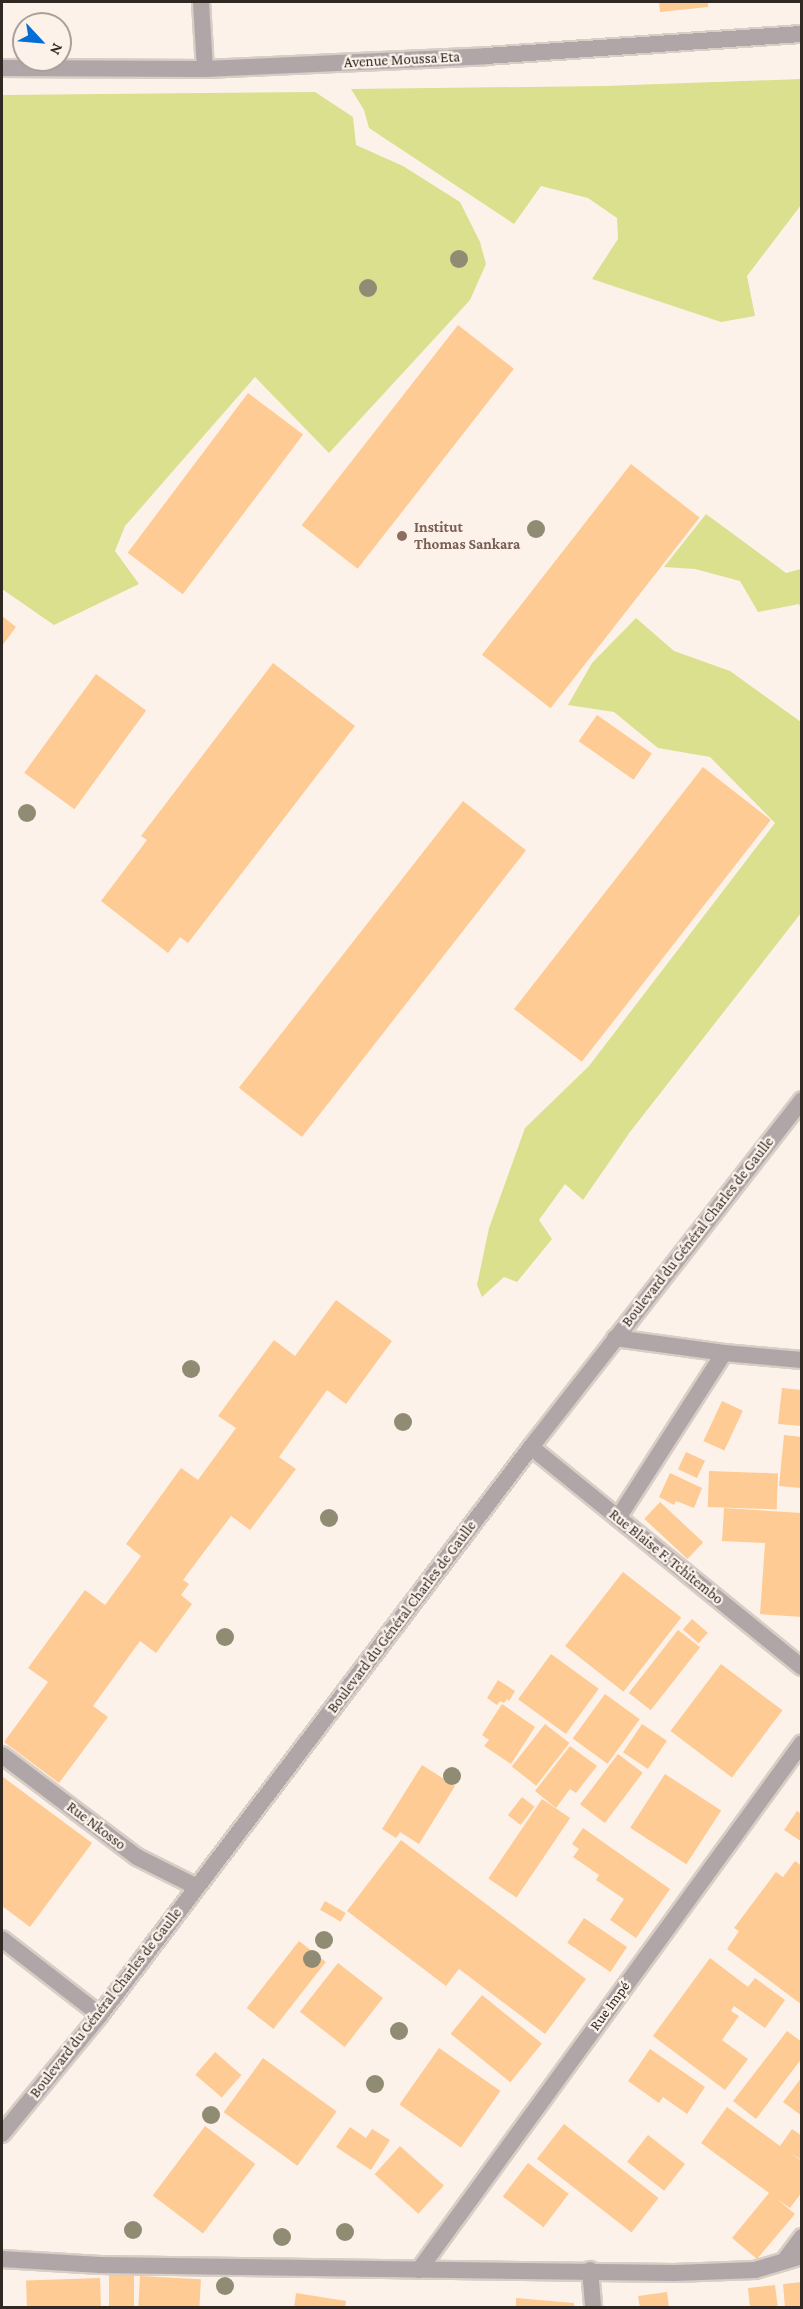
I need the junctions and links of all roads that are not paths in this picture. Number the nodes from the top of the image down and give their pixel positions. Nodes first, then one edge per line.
1 (201, 2) edge
2 (801, 34) edge
3 (2, 68) edge
4 (205, 69) junction
5 (801, 1100) edge
6 (615, 1338) junction
7 (724, 1353) junction
8 (801, 1360) edge
9 (531, 1447) junction
10 (618, 1518) junction
11 (801, 1667) edge
12 (801, 1743) edge
13 (2, 1755) edge
14 (197, 1887) junction
15 (2, 1939) edge
16 (100, 2015) junction
17 (2, 2134) edge
18 (801, 2237) edge
19 (801, 2256) edge
20 (2, 2259) edge
21 (784, 2261) junction
22 (419, 2270) junction
23 (590, 2270) junction
24 (593, 2307) edge

1 - 4 street
2 - 4 street, Avenue Moussa Eta
3 - 4 street, Avenue Moussa Eta
5 - 6 street, Boulevard du Général Charles de Gaulle
6 - 7 street
6 - 9 street, Boulevard du Général Charles de Gaulle
7 - 8 street
7 - 10 street
9 - 10 street, Rue Blaise F. Tchitembo
9 - 14 street, Boulevard du Général Charles de Gaulle
10 - 11 street, Rue Blaise F. Tchitembo
12 - 22 street, Rue Impé
13 - 14 street, Rue Nkosso
14 - 16 street, Boulevard du Général Charles de Gaulle
15 - 16 street
16 - 17 street, Boulevard du Général Charles de Gaulle
18 - 21 street
19 - 21 street
20 - 22 street
21 - 23 street
22 - 23 street
23 - 24 street

